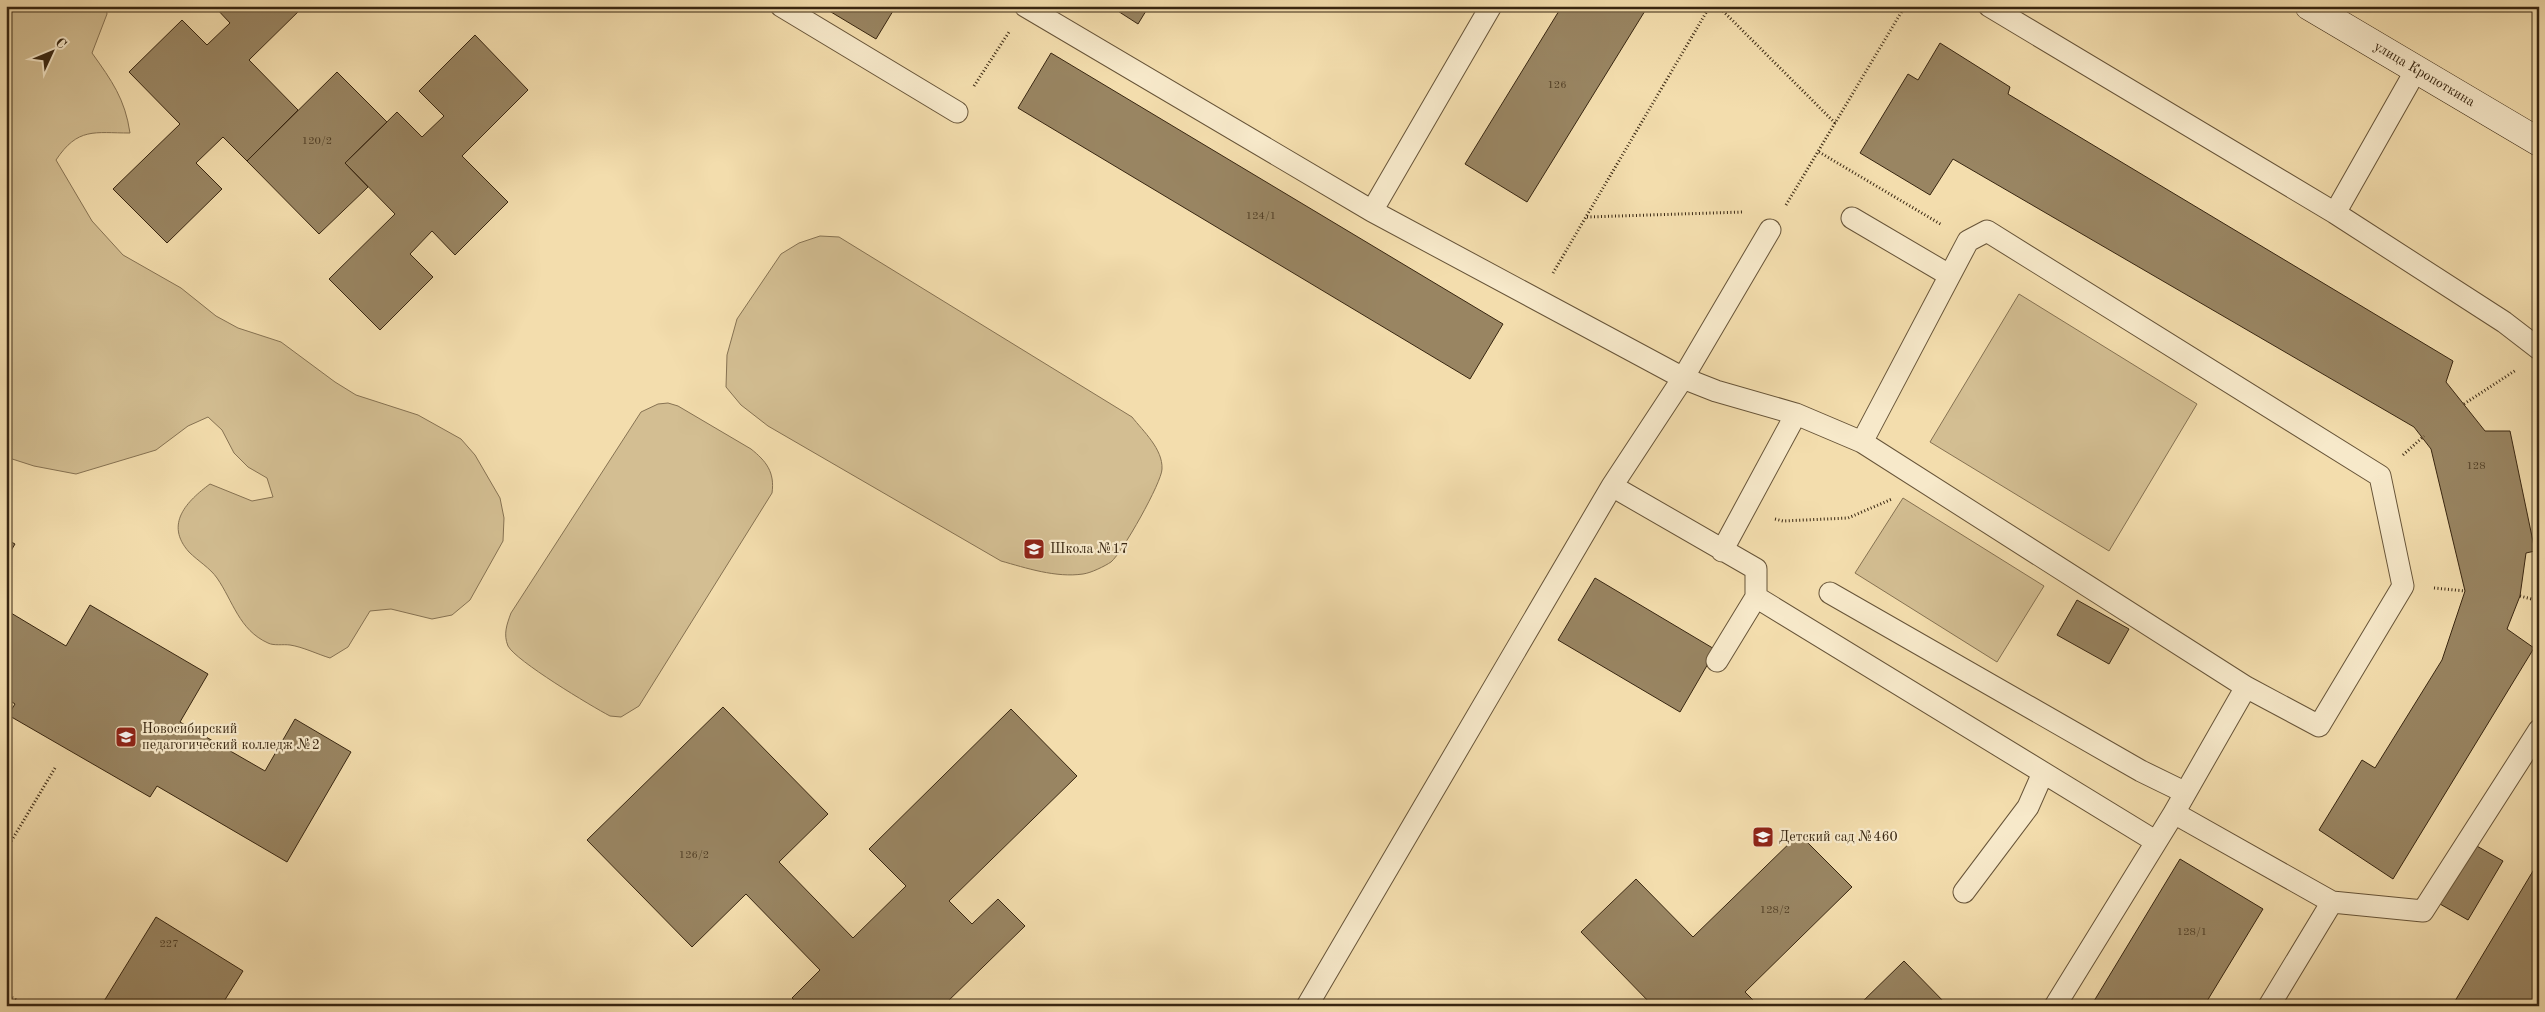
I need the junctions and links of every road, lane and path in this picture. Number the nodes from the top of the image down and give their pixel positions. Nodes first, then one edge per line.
1 (781, 6) edge
2 (1025, 6) edge
3 (1491, 6) edge
4 (1710, 6) edge
5 (1718, 6) edge
6 (1905, 6) edge
7 (1989, 6) edge
8 (2309, 6) edge
9 (2416, 70) junction
10 (957, 112) joint
11 (1835, 123) junction
12 (2539, 142) edge
13 (1819, 152) junction
14 (1372, 211) junction
15 (1782, 211) junction
16 (2335, 213) junction
17 (1586, 217) junction
18 (1852, 218) dead end
19 (1770, 230) joint
20 (1968, 241) junction
21 (1949, 275) junction
22 (1537, 301) junction
23 (2539, 349) edge
24 (2522, 366) dead end
25 (1683, 378) junction
26 (2464, 404) dead end
27 (1796, 414) junction
28 (1862, 442) junction
29 (1928, 484) junction
30 (1612, 486) junction
31 (1743, 511) junction
32 (1722, 551) junction
33 (1830, 593) dead end
34 (2520, 596) dead end
35 (1756, 598) junction
36 (2539, 601) edge
37 (1717, 661) dead end
38 (2246, 687) junction
39 (2539, 730) edge
40 (55, 768) dead end
41 (2044, 773) junction
42 (2184, 792) junction
43 (2174, 813) junction
44 (2156, 841) junction
45 (6, 850) edge
46 (1964, 892) dead end
47 (2332, 902) junction
48 (6, 994) edge
49 (26, 1006) edge
50 (1307, 1006) edge
51 (2055, 1006) edge
52 (2270, 1006) edge

1 - 10 lane
2 - 10 path
2 - 14 lane
3 - 14 lane
4 - 17 path
5 - 11 path
6 - 11 path
7 - 16 lane
8 - 9 main road, улица Кропоткина
9 - 12 main road, улица Кропоткина
9 - 16 lane
11 - 13 path
13 - 15 path
13 - 20 path
14 - 22 lane
15 - 17 path
15 - 19 path
16 - 23 lane
17 - 22 path
18 - 21 lane
19 - 25 lane
20 - 21 lane
20 - 38 lane
21 - 28 lane
22 - 25 lane
24 - 26 path
25 - 27 lane
25 - 30 lane
27 - 28 lane
27 - 31 lane
28 - 29 lane
29 - 31 path
29 - 38 lane
30 - 32 lane
30 - 50 lane
31 - 32 lane
32 - 35 lane
33 - 42 lane
34 - 36 path
35 - 37 lane
35 - 41 lane
38 - 42 lane
39 - 47 lane
40 - 45 path
41 - 44 lane
41 - 46 lane
42 - 43 lane
43 - 44 lane
43 - 47 lane
44 - 51 lane
47 - 52 lane
48 - 49 path

